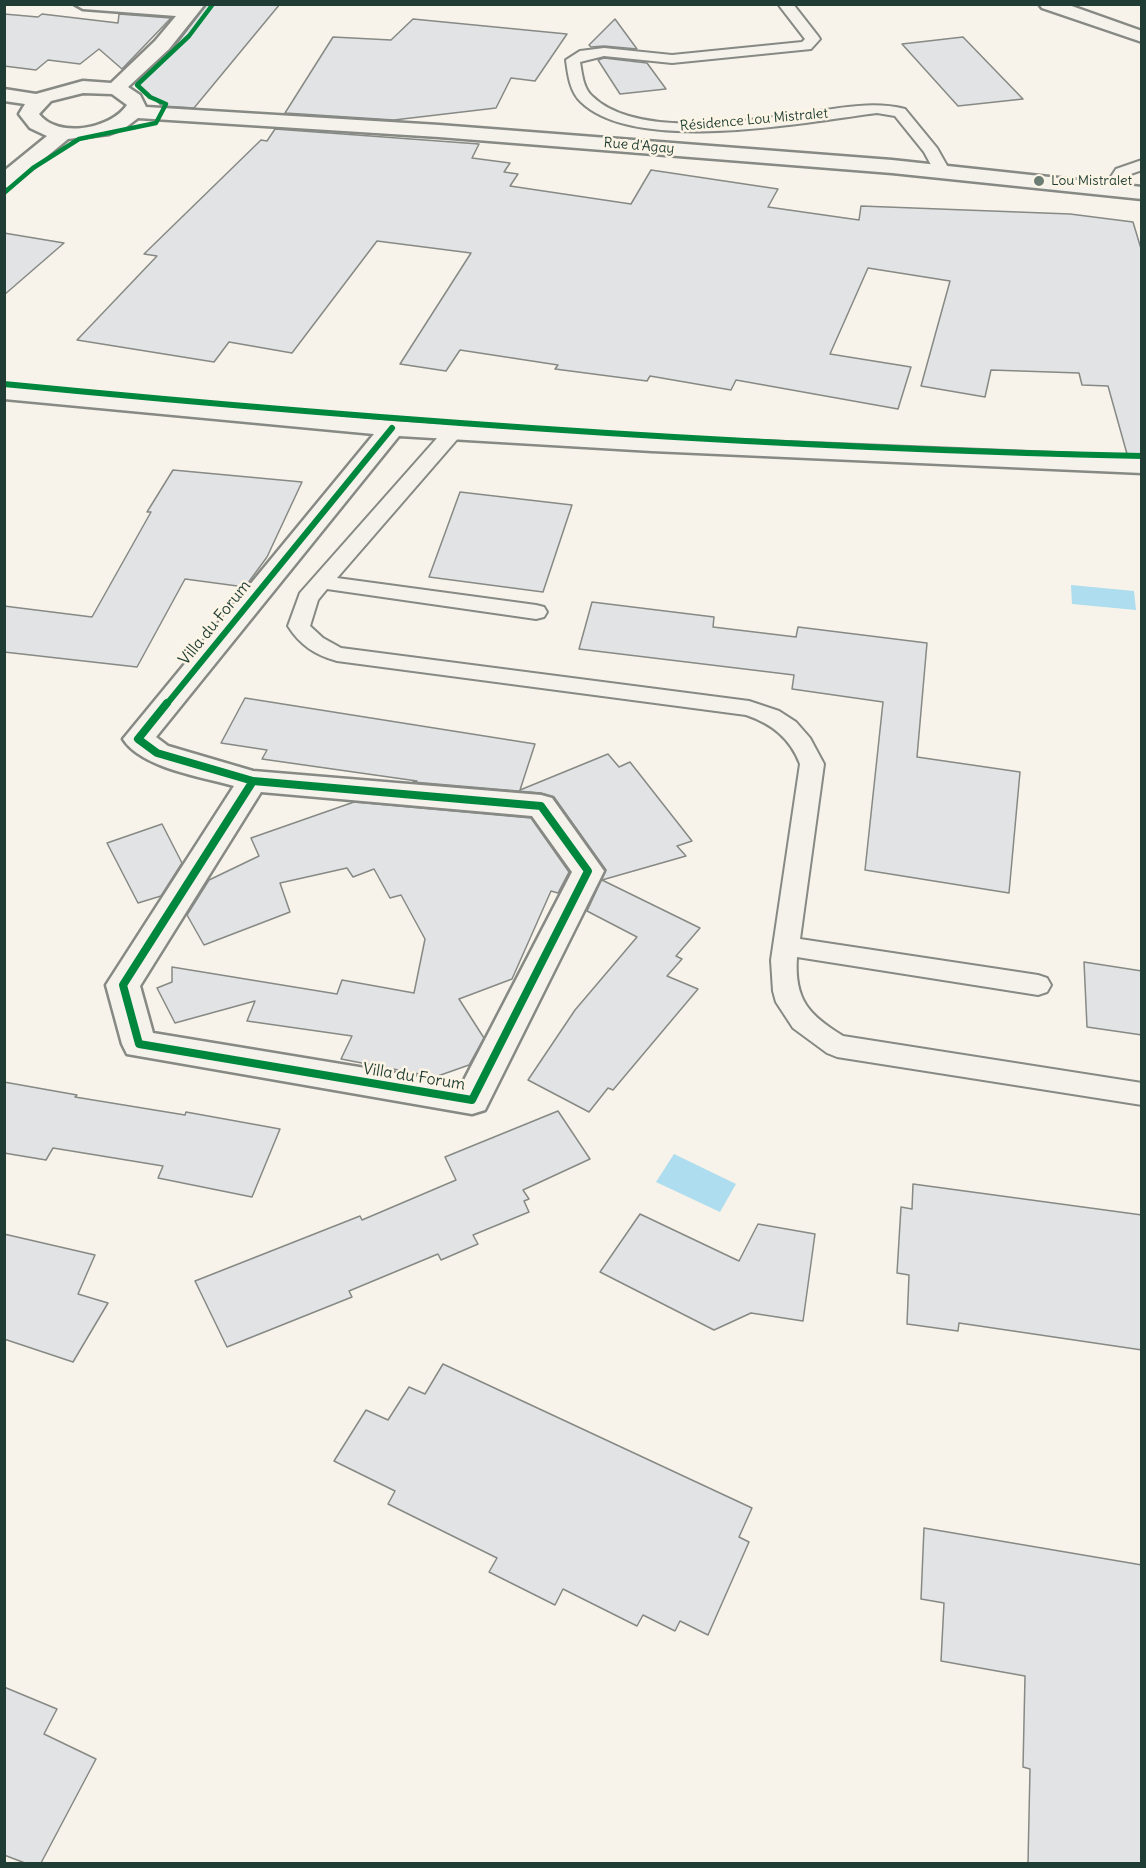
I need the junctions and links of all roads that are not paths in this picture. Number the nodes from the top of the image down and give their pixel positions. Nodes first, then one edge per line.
1 (83, 4) edge
2 (785, 4) edge
3 (1048, 4) edge
4 (194, 8) edge
5 (1142, 37) edge
6 (115, 89) junction
7 (4, 95) edge
8 (39, 100) junction
9 (135, 112) junction
10 (63, 133) junction
11 (1142, 165) edge
12 (942, 171) junction
13 (4, 182) edge
14 (1111, 189) junction
15 (1142, 193) edge
16 (4, 392) edge
17 (392, 428) junction
18 (453, 432) junction
19 (1142, 465) edge
20 (322, 582) junction
21 (537, 612) dead end
22 (253, 781) junction
23 (786, 946) junction
24 (1038, 985) dead end
25 (1142, 1094) edge

1 - 4 street
2 - 12 lane, Résidence Lou Mistralet
3 - 5 street
4 - 6 street
6 - 8 street
6 - 9 street
7 - 8 street
8 - 10 street
9 - 10 street
9 - 12 street, Rue d'Agay
10 - 13 street
11 - 14 lane
12 - 14 street, Rue d'Agay
14 - 15 street, Rue d'Agay
16 - 17 street
17 - 18 street
17 - 22 street, Villa du Forum
18 - 19 street
18 - 20 lane
20 - 21 lane
20 - 23 lane
22 - 22 street, Villa du Forum
23 - 24 lane
23 - 25 lane

